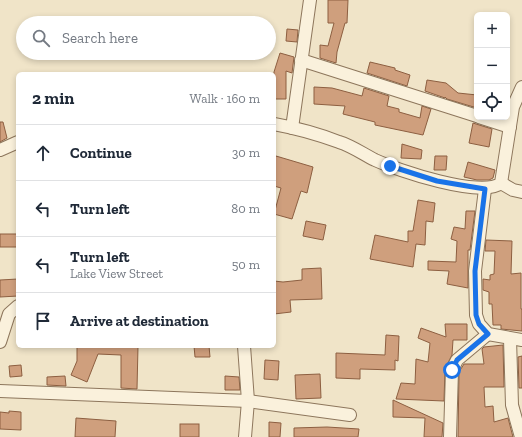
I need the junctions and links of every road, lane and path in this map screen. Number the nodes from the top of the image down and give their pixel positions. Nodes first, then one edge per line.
1 (310, 0) edge
2 (301, 60) junction
3 (522, 87) edge
4 (474, 116) edge
5 (488, 120) edge
6 (276, 124) edge
7 (510, 127) junction
8 (292, 128) junction
9 (16, 143) edge
10 (0, 150) edge
11 (501, 183) junction
12 (485, 189) junction
13 (522, 192) edge
14 (9, 311) edge
15 (488, 334) junction
16 (516, 339) edge
17 (0, 342) edge
18 (244, 348) edge
19 (0, 391) edge
20 (248, 401) junction
21 (350, 415) dead end
22 (245, 437) edge
23 (450, 437) edge
24 (521, 437) edge

1 - 2 street
2 - 4 street
2 - 8 street
3 - 7 street
5 - 7 street
6 - 8 street
7 - 11 street
8 - 12 street
9 - 10 street
11 - 12 street
11 - 13 street
12 - 15 street
14 - 17 street
15 - 16 street
15 - 23 street
16 - 24 street
18 - 20 street
19 - 20 street
20 - 21 street
20 - 22 street

